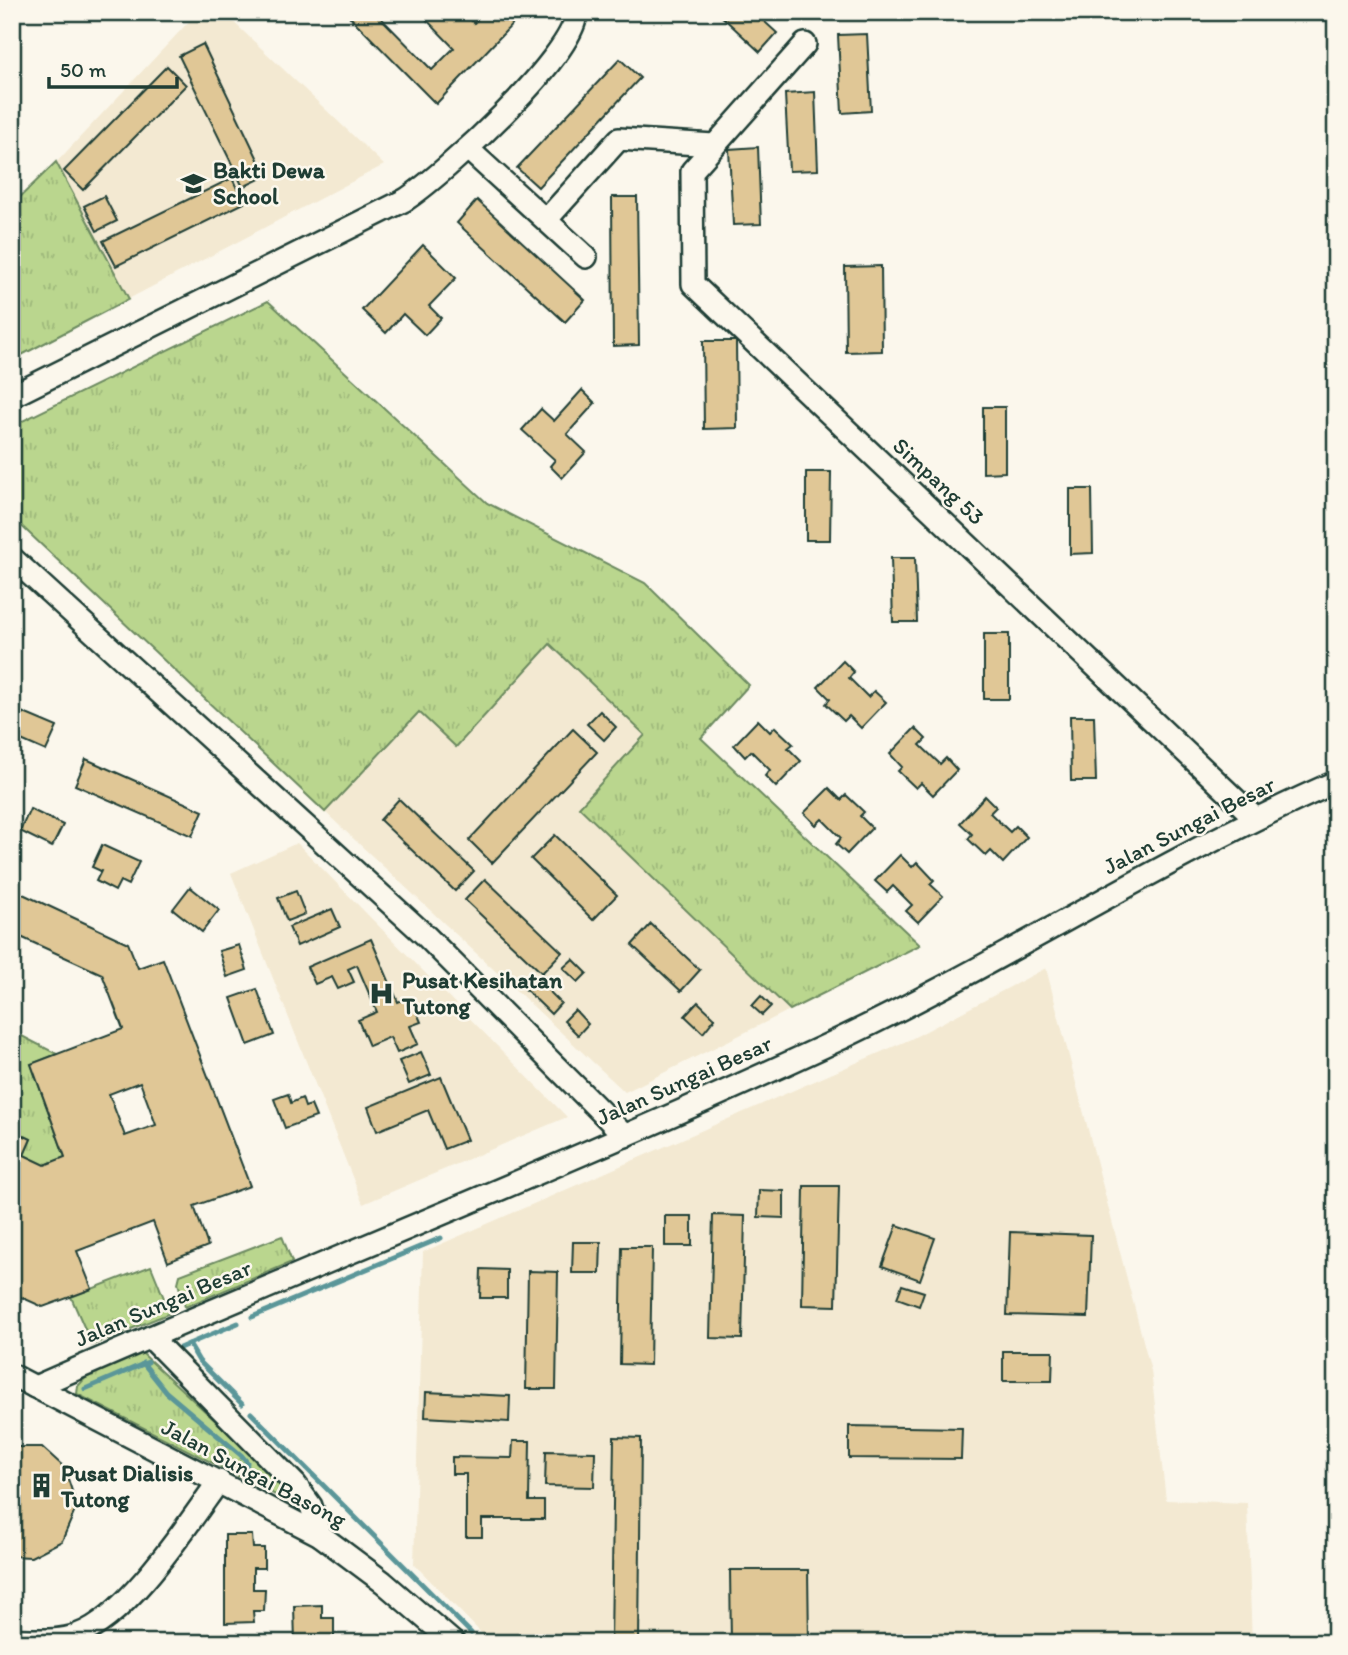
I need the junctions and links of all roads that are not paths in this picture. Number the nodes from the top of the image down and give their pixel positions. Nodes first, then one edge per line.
1 (576, 12) edge
2 (805, 44) dead end
3 (714, 145) junction
4 (468, 149) junction
5 (547, 219) junction
6 (586, 257) dead end
7 (12, 396) edge
8 (12, 558) edge
9 (1336, 782) edge
10 (1255, 818) junction
11 (625, 1136) junction
12 (150, 1337) junction
13 (12, 1376) edge
14 (35, 1387) junction
15 (219, 1481) junction
16 (320, 1535) junction
17 (12, 1640) edge
18 (454, 1643) edge

1 - 4 street
2 - 3 street, Simpang 53
3 - 5 street
3 - 10 street, Simpang 53
4 - 5 street
4 - 7 street
5 - 6 street
8 - 11 street
9 - 10 street, Jalan Sungai Besar
10 - 11 street, Jalan Sungai Besar
11 - 12 street, Jalan Sungai Besar
12 - 14 street, Jalan Sungai Besar
12 - 16 street
13 - 14 street, Jalan Sungai Basong
14 - 15 street, Jalan Sungai Basong
15 - 16 street, Jalan Sungai Basong
15 - 17 street
16 - 18 street, Jalan Sungai Basong

